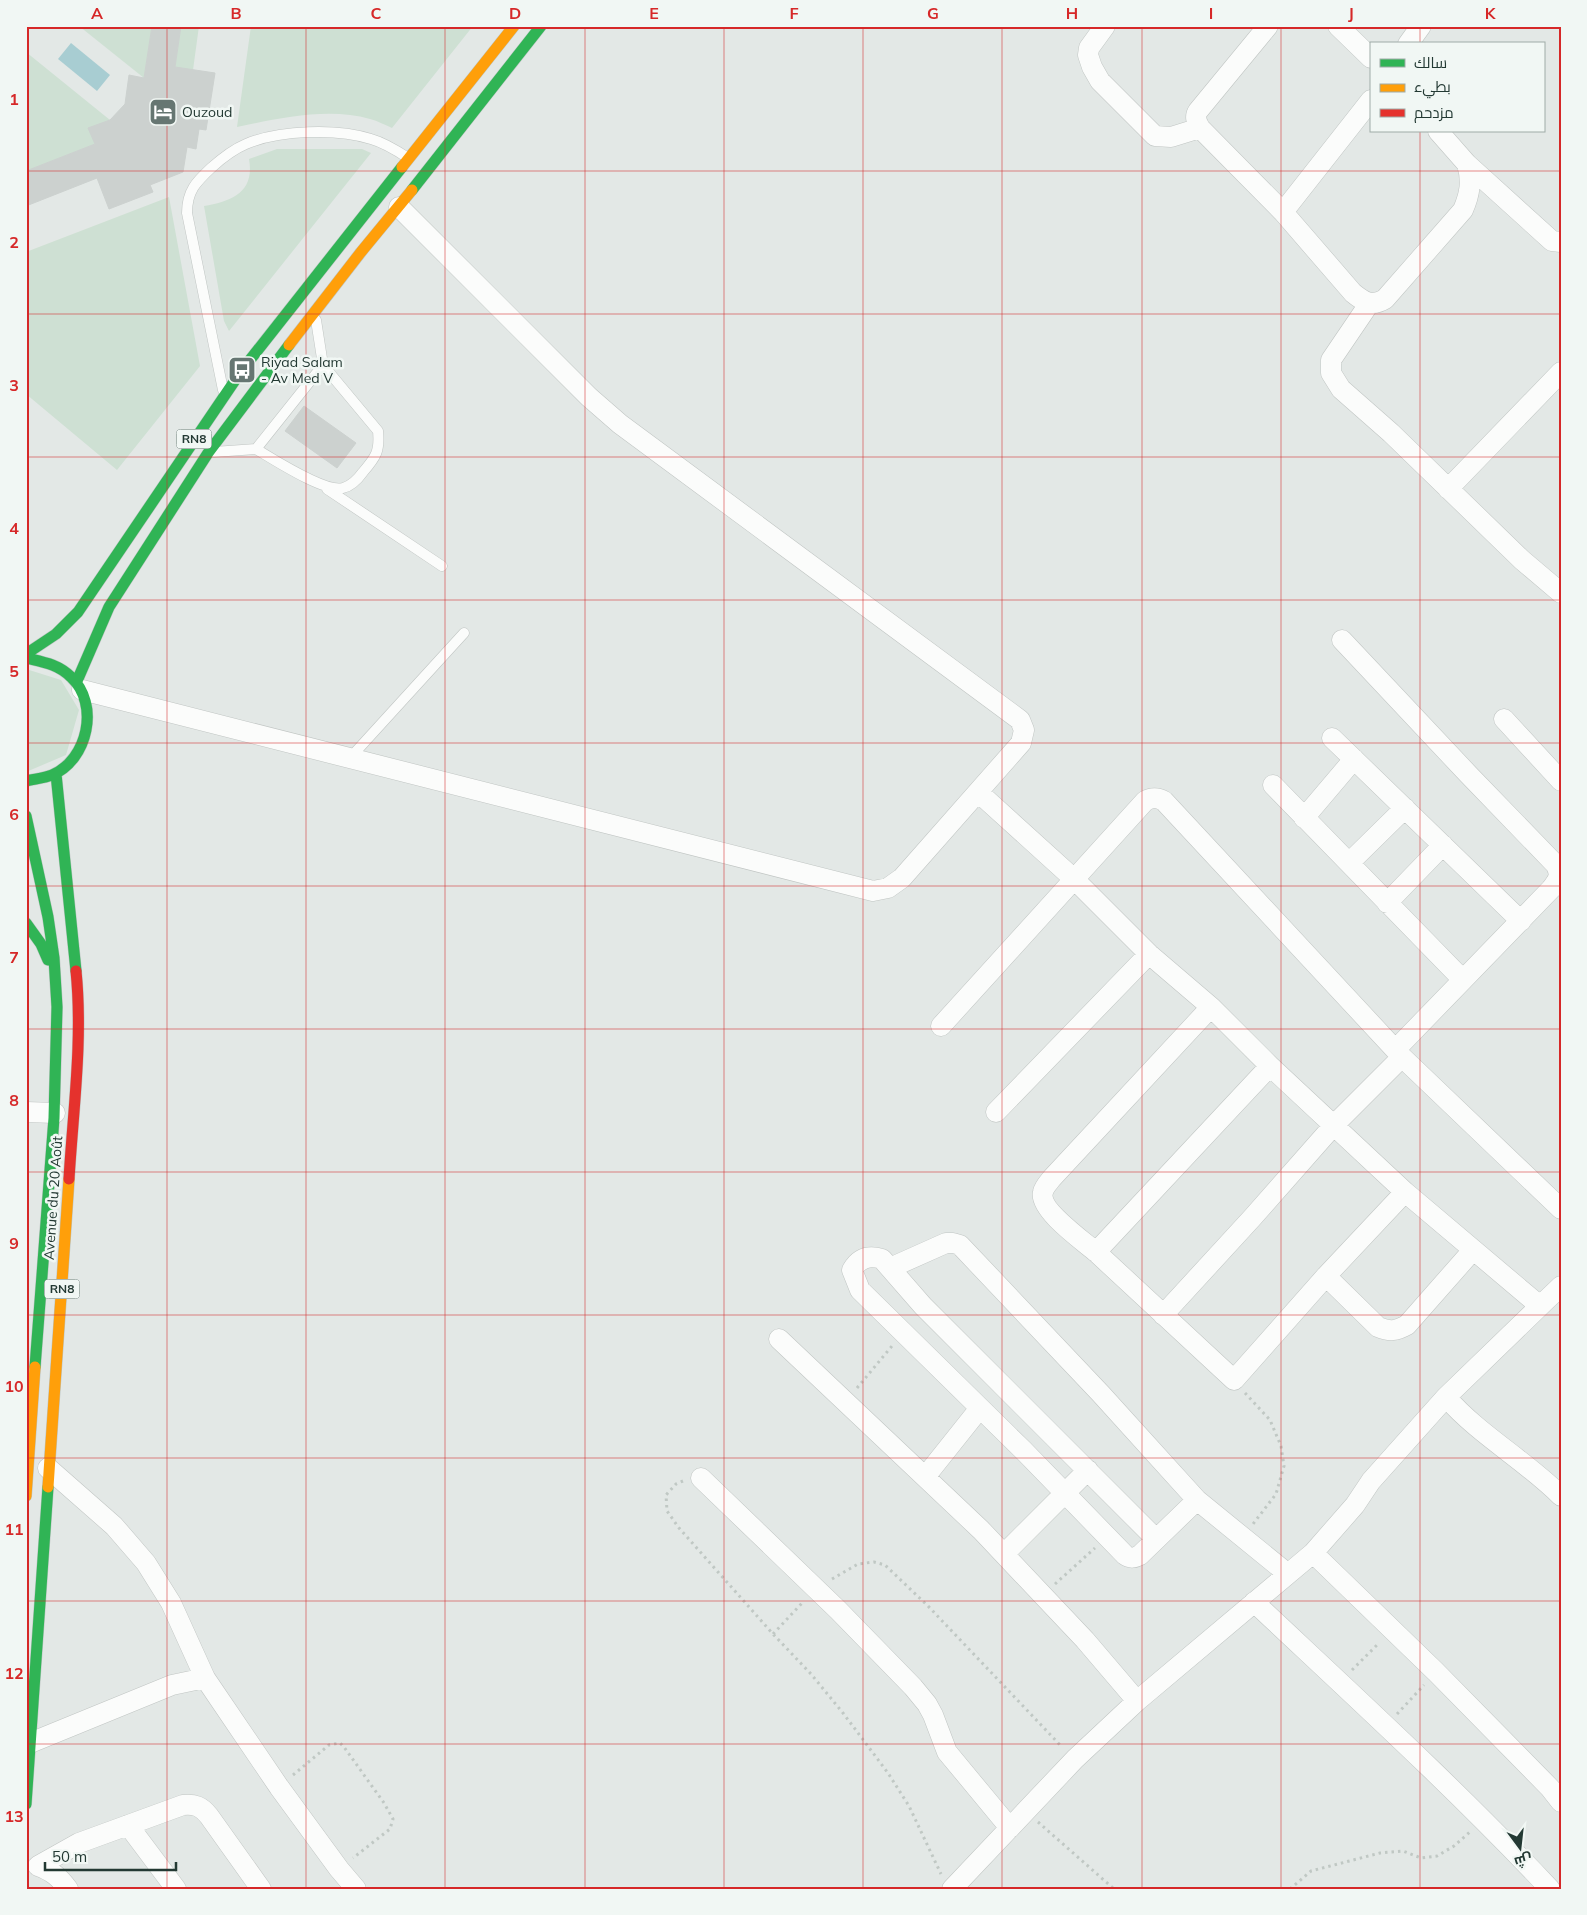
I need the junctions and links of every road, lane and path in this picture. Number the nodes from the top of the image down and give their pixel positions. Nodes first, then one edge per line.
1 (514, 26) edge
2 (541, 26) edge
3 (1105, 26) edge
4 (1268, 26) edge
5 (1338, 26) edge
6 (1421, 26) edge
7 (1409, 42) edge
8 (1370, 57) edge
9 (1370, 101) edge
10 (1200, 128) junction
11 (1439, 132) edge
12 (409, 158) junction
13 (1467, 164) junction
14 (399, 207) junction
15 (1283, 212) junction
16 (1561, 242) edge
17 (1370, 304) junction
18 (315, 313) junction
19 (323, 365) junction
20 (1561, 372) edge
21 (224, 395) junction
22 (256, 449) junction
23 (208, 453) junction
24 (324, 487) junction
25 (1448, 489) junction
26 (442, 566) dead end
27 (1561, 593) edge
28 (464, 634) dead end
29 (1342, 640) dead end
30 (26, 656) edge
31 (80, 686) junction
32 (1504, 719) dead end
33 (1332, 738) dead end
34 (350, 758) junction
35 (1354, 759) junction
36 (56, 774) junction
37 (26, 781) edge
38 (1561, 781) edge
39 (1273, 785) dead end
40 (978, 792) junction
41 (1405, 808) junction
42 (26, 816) edge
43 (1304, 818) junction
44 (1443, 846) junction
45 (1349, 863) junction
46 (1074, 879) junction
47 (1556, 884) edge
48 (1388, 903) junction
49 (1521, 920) junction
50 (26, 923) edge
51 (1149, 954) junction
52 (56, 979) junction
53 (1463, 980) junction
54 (1211, 1007) junction
55 (941, 1026) dead end
56 (1399, 1053) junction
57 (1270, 1066) junction
58 (26, 1112) edge
59 (996, 1112) dead end
60 (55, 1113) junction
61 (1334, 1125) junction
62 (1405, 1192) junction
63 (1561, 1209) edge
64 (1473, 1250) junction
65 (1096, 1252) junction
66 (890, 1268) junction
67 (1326, 1276) junction
68 (1561, 1286) edge
69 (1540, 1306) junction
70 (1163, 1315) junction
71 (904, 1332) junction
72 (779, 1339) dead end
73 (1234, 1380) junction
74 (1446, 1397) junction
75 (846, 1402) junction
76 (980, 1408) junction
77 (28, 1415) edge
78 (48, 1468) junction
79 (1088, 1470) junction
80 (925, 1477) junction
81 (701, 1478) joint
82 (1065, 1494) junction
83 (26, 1496) edge
84 (1561, 1496) edge
85 (1197, 1500) junction
86 (1107, 1537) junction
87 (1244, 1537) junction
88 (1155, 1538) junction
89 (1313, 1553) junction
90 (1004, 1554) junction
91 (1288, 1574) junction
92 (816, 1588) junction
93 (1044, 1594) junction
94 (1254, 1602) junction
95 (1392, 1630) junction
96 (773, 1634) junction
97 (1436, 1672) junction
98 (205, 1678) junction
99 (1339, 1682) junction
100 (1137, 1701) junction
101 (1386, 1726) junction
102 (30, 1743) junction
103 (1075, 1759) junction
104 (279, 1787) junction
105 (1557, 1790) edge
106 (26, 1804) edge
107 (1026, 1812) junction
108 (1483, 1820) junction
109 (128, 1825) junction
110 (1010, 1828) junction
111 (339, 1869) junction
112 (948, 1885) edge
113 (68, 1889) edge
114 (176, 1889) edge
115 (261, 1889) edge
116 (356, 1889) edge
117 (1114, 1889) edge
118 (1290, 1889) edge
119 (1550, 1889) edge

1 - 12 main road, RN8
2 - 14 main road, RN8
3 - 10 street
4 - 10 street
5 - 8 street
6 - 7 street
9 - 15 street
10 - 15 street
11 - 13 street
12 - 21 main road, RN8
12 - 21 lane
13 - 16 street
13 - 17 street
14 - 18 main road, RN8
14 - 40 street
15 - 17 street
17 - 25 street
18 - 19 lane
18 - 23 main road, RN8
19 - 22 lane
19 - 24 lane
20 - 25 street
21 - 30 main road, RN8
22 - 23 lane
22 - 24 lane
23 - 31 main road, RN8
24 - 26 lane
25 - 27 street
28 - 34 lane
29 - 47 street
30 - 31 main road, RN8
31 - 34 street
31 - 36 main road
32 - 38 street
33 - 35 street
34 - 40 street
35 - 41 street
35 - 43 street
36 - 37 main road
36 - 78 main road, Avenue du 20 Août / RN8
39 - 43 street
40 - 46 street
41 - 44 street
41 - 45 street
42 - 52 main road, Avenue du 20 Août / RN8
43 - 45 street
44 - 48 street
44 - 49 street
45 - 48 street
46 - 51 street
46 - 55 street
46 - 56 street
47 - 49 street
48 - 53 street
49 - 53 street
50 - 52 main road
51 - 54 street
51 - 59 street
52 - 60 main road, Avenue du 20 Août / RN8
53 - 56 street
54 - 57 street
54 - 65 street
56 - 61 street
56 - 63 street
57 - 61 street
57 - 65 street
58 - 60 street
60 - 77 main road, Avenue du 20 Août / RN8
61 - 62 street
61 - 70 street
62 - 64 street
62 - 67 street
64 - 67 street
64 - 69 street
65 - 70 street
66 - 71 street
66 - 79 street
66 - 85 street
67 - 73 street
68 - 69 street
69 - 74 street
70 - 73 street
71 - 75 path
71 - 76 street
72 - 75 street
73 - 87 path
74 - 84 street
74 - 89 street
75 - 80 street
76 - 80 street
76 - 82 street
77 - 83 main road, Avenue du 20 Août / RN8
78 - 98 street
78 - 102 main road, Avenue du 20 Août / RN8
79 - 82 street
79 - 88 street
80 - 90 street
81 - 92 street
81 - 96 path
82 - 86 street
82 - 90 street
85 - 87 street
85 - 88 street
86 - 88 street
86 - 93 path
87 - 91 street
89 - 91 street
89 - 95 street
90 - 93 street
91 - 94 street
92 - 96 path
92 - 103 path
92 - 110 street
93 - 100 street
94 - 99 street
94 - 100 street
95 - 97 street
95 - 99 path
96 - 112 path
97 - 101 path
97 - 105 street
98 - 102 street
98 - 104 street
99 - 101 street
100 - 103 street
101 - 108 street
102 - 106 main road, Avenue du 20 Août / RN8
103 - 107 street
104 - 111 street
104 - 111 path
107 - 110 street
107 - 117 path
108 - 118 path
108 - 119 street
109 - 113 street
109 - 114 street
109 - 115 street
110 - 112 street
111 - 116 street

